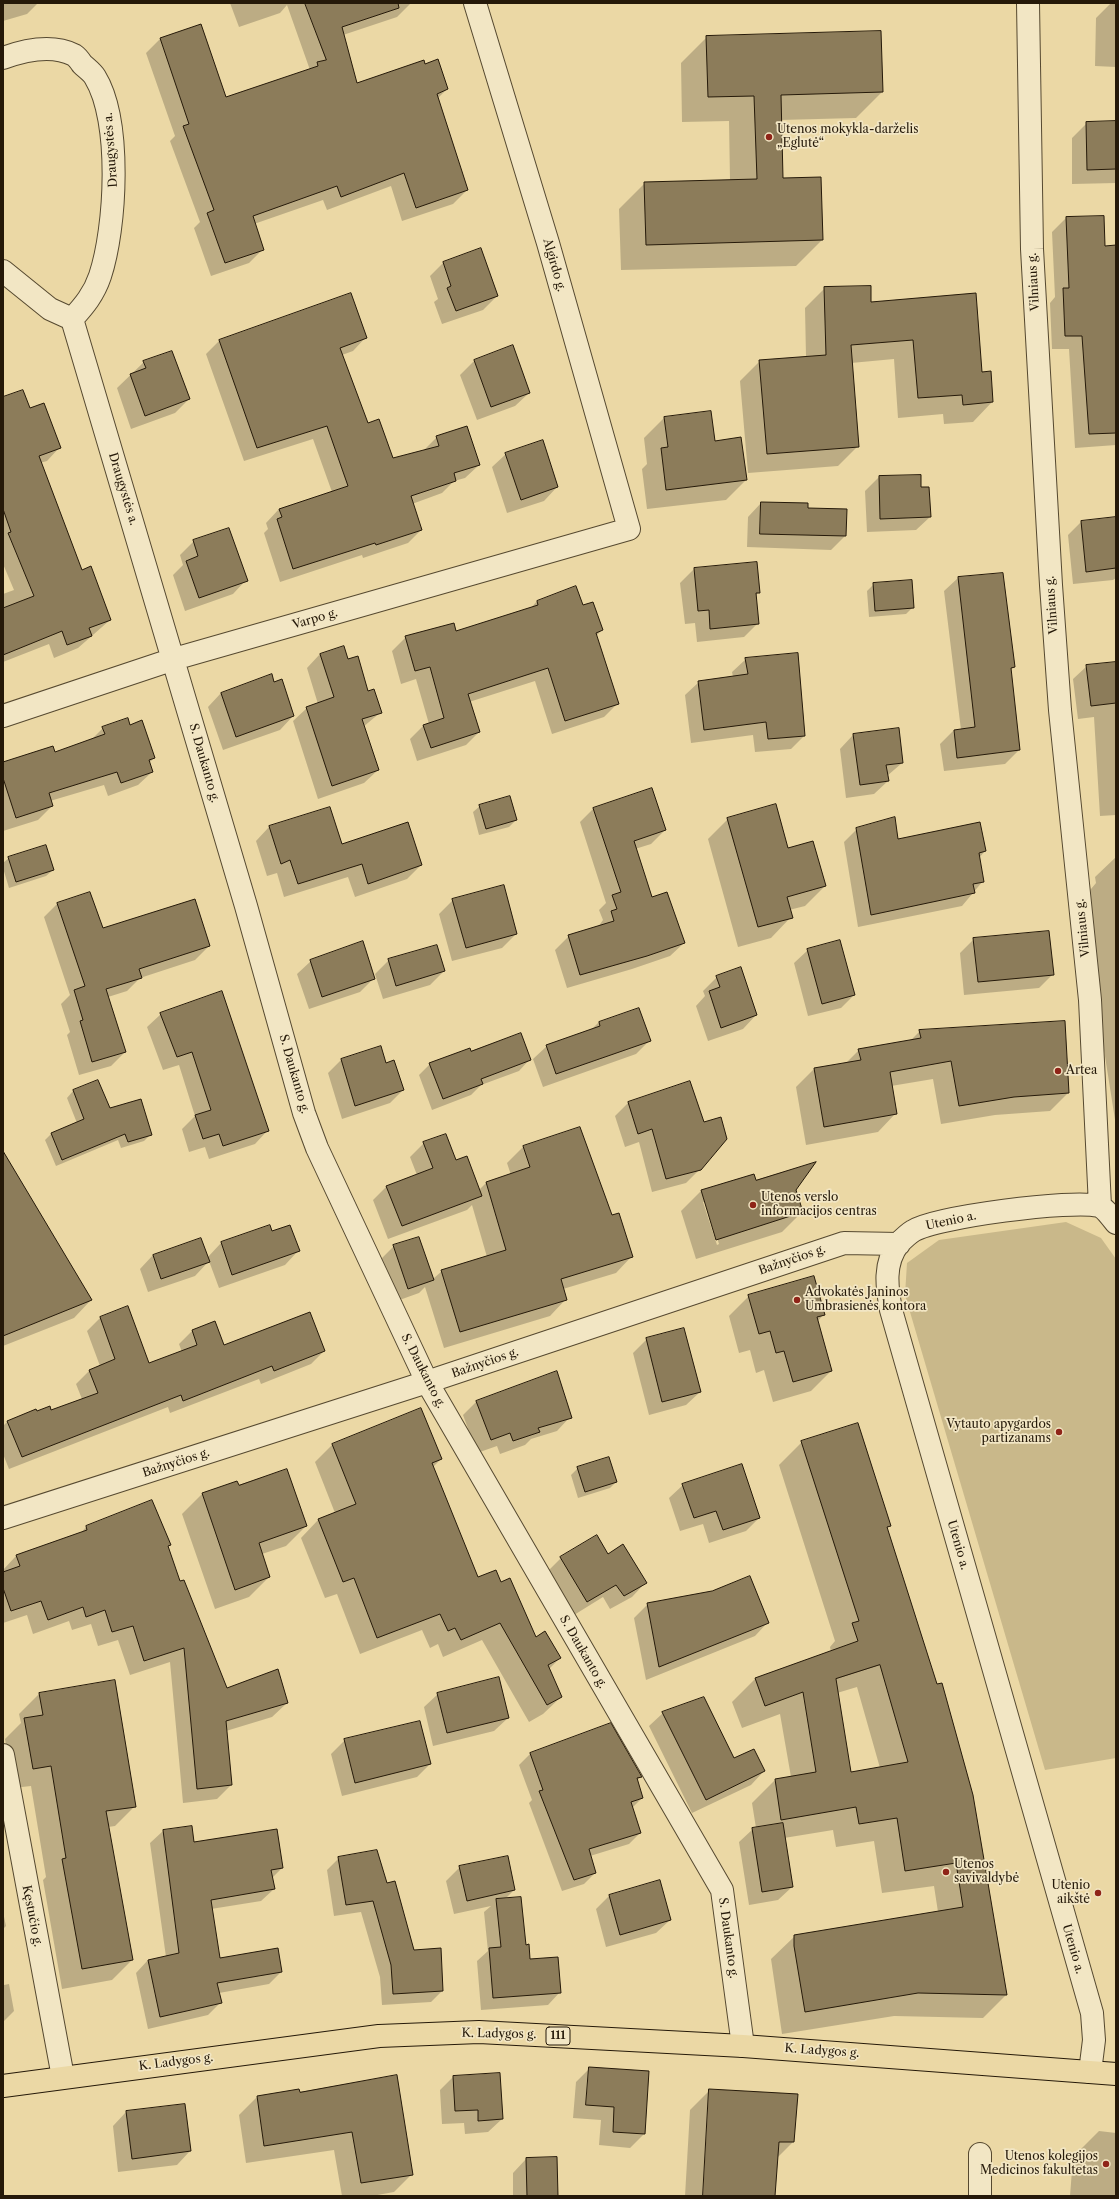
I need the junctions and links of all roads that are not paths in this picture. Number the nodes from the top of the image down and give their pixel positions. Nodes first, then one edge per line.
1 (475, 3) edge
2 (1028, 3) edge
3 (3, 58) edge
4 (3, 271) edge
5 (72, 319) junction
6 (629, 529) joint
7 (174, 659) junction
8 (3, 716) edge
9 (1100, 1206) junction
10 (1116, 1223) edge
11 (899, 1244) junction
12 (427, 1382) junction
13 (3, 1518) edge
14 (3, 1755) edge
15 (744, 2046) junction
16 (1090, 2072) junction
17 (1116, 2074) edge
18 (63, 2077) junction
19 (3, 2086) edge
20 (980, 2154) dead end
21 (980, 2196) edge

1 - 6 street, Algirdo g.
2 - 9 street, Vilniaus g.
3 - 5 street, Draugystės a.
4 - 5 street
5 - 7 street, Draugystės a.
6 - 7 street, Varpo g.
7 - 8 street, Varpo g.
7 - 12 street, S. Daukanto g.
9 - 10 street
9 - 11 street, Utenio a.
11 - 12 street, Bažnyčios g.
11 - 16 street, Utenio a.
12 - 13 street, Bažnyčios g.
12 - 15 street, S. Daukanto g.
14 - 18 street, Kęstučio g.
15 - 16 main road, K. Ladygos g. / 111
15 - 18 main road, K. Ladygos g. / 111
16 - 17 main road, K. Ladygos g. / 111
18 - 19 main road, K. Ladygos g. / 111
20 - 21 street

